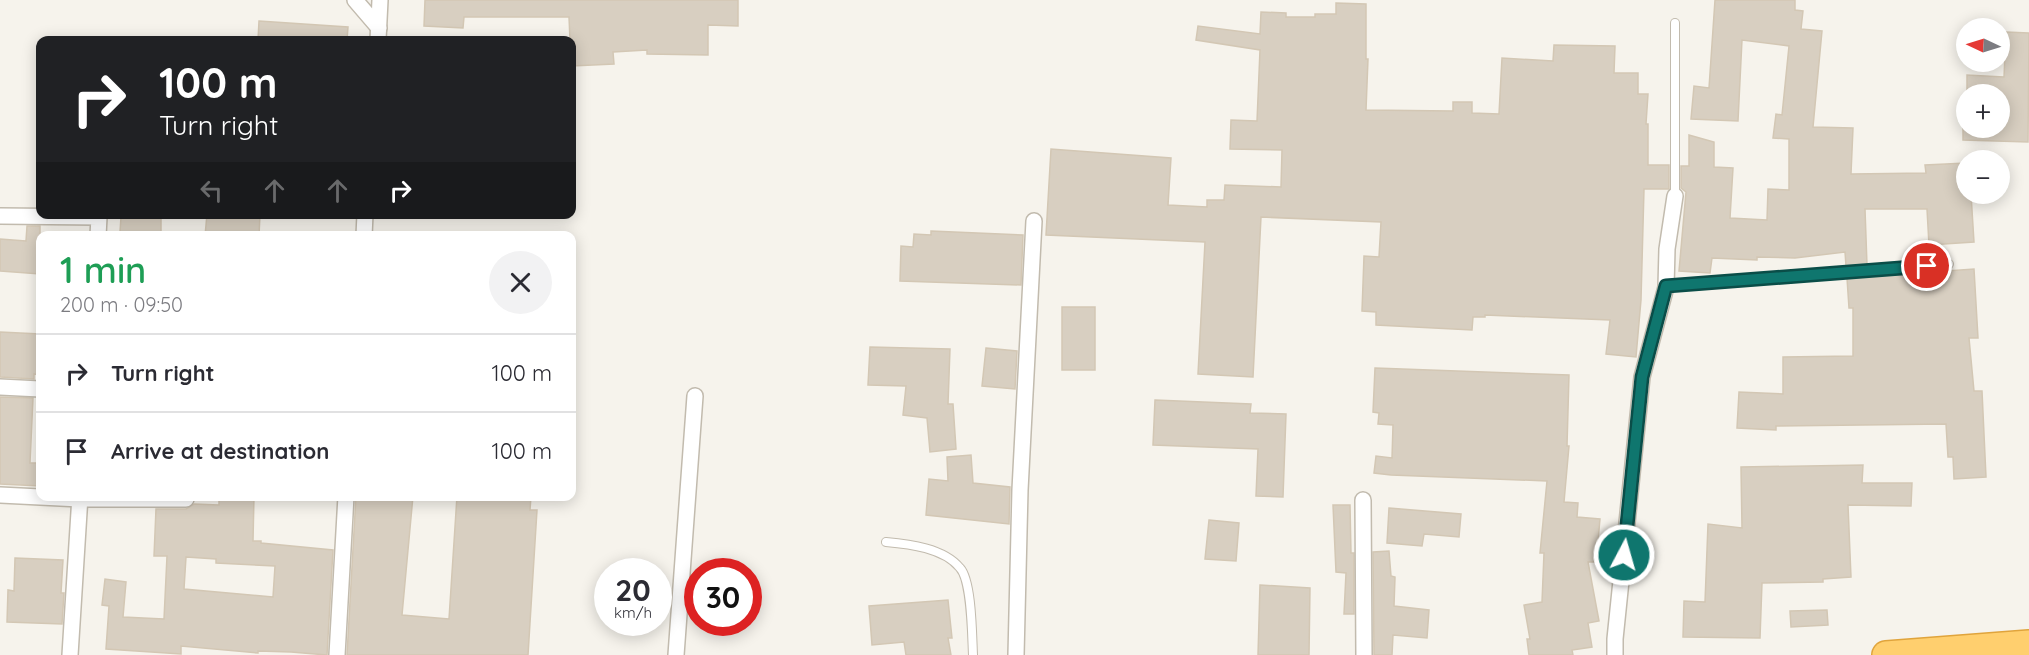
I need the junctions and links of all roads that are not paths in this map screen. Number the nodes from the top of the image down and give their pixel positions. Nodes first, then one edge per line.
1 (355, 0) edge
2 (380, 0) edge
3 (1675, 22) dead end
4 (378, 34) edge
5 (1675, 196) joint
6 (0, 216) edge
7 (36, 216) edge
8 (1034, 221) dead end
9 (1949, 264) dead end
10 (1666, 286) junction
11 (0, 387) edge
12 (36, 389) edge
13 (695, 396) dead end
14 (0, 495) edge
15 (36, 496) edge
16 (1363, 500) dead end
17 (80, 501) edge
18 (346, 501) edge
19 (886, 542) dead end
20 (2029, 644) edge
21 (70, 655) edge
22 (337, 655) edge
23 (676, 655) edge
24 (973, 655) edge
25 (1016, 655) edge
26 (1364, 655) edge
27 (1615, 655) edge
28 (1886, 655) edge

1 - 4 street
2 - 4 street
3 - 5 lane
5 - 10 street
6 - 7 street
8 - 25 street
9 - 10 lane
10 - 27 street
11 - 12 street
13 - 23 street
14 - 15 street
16 - 26 street
17 - 21 street
18 - 22 street
19 - 24 lane
20 - 28 highway

